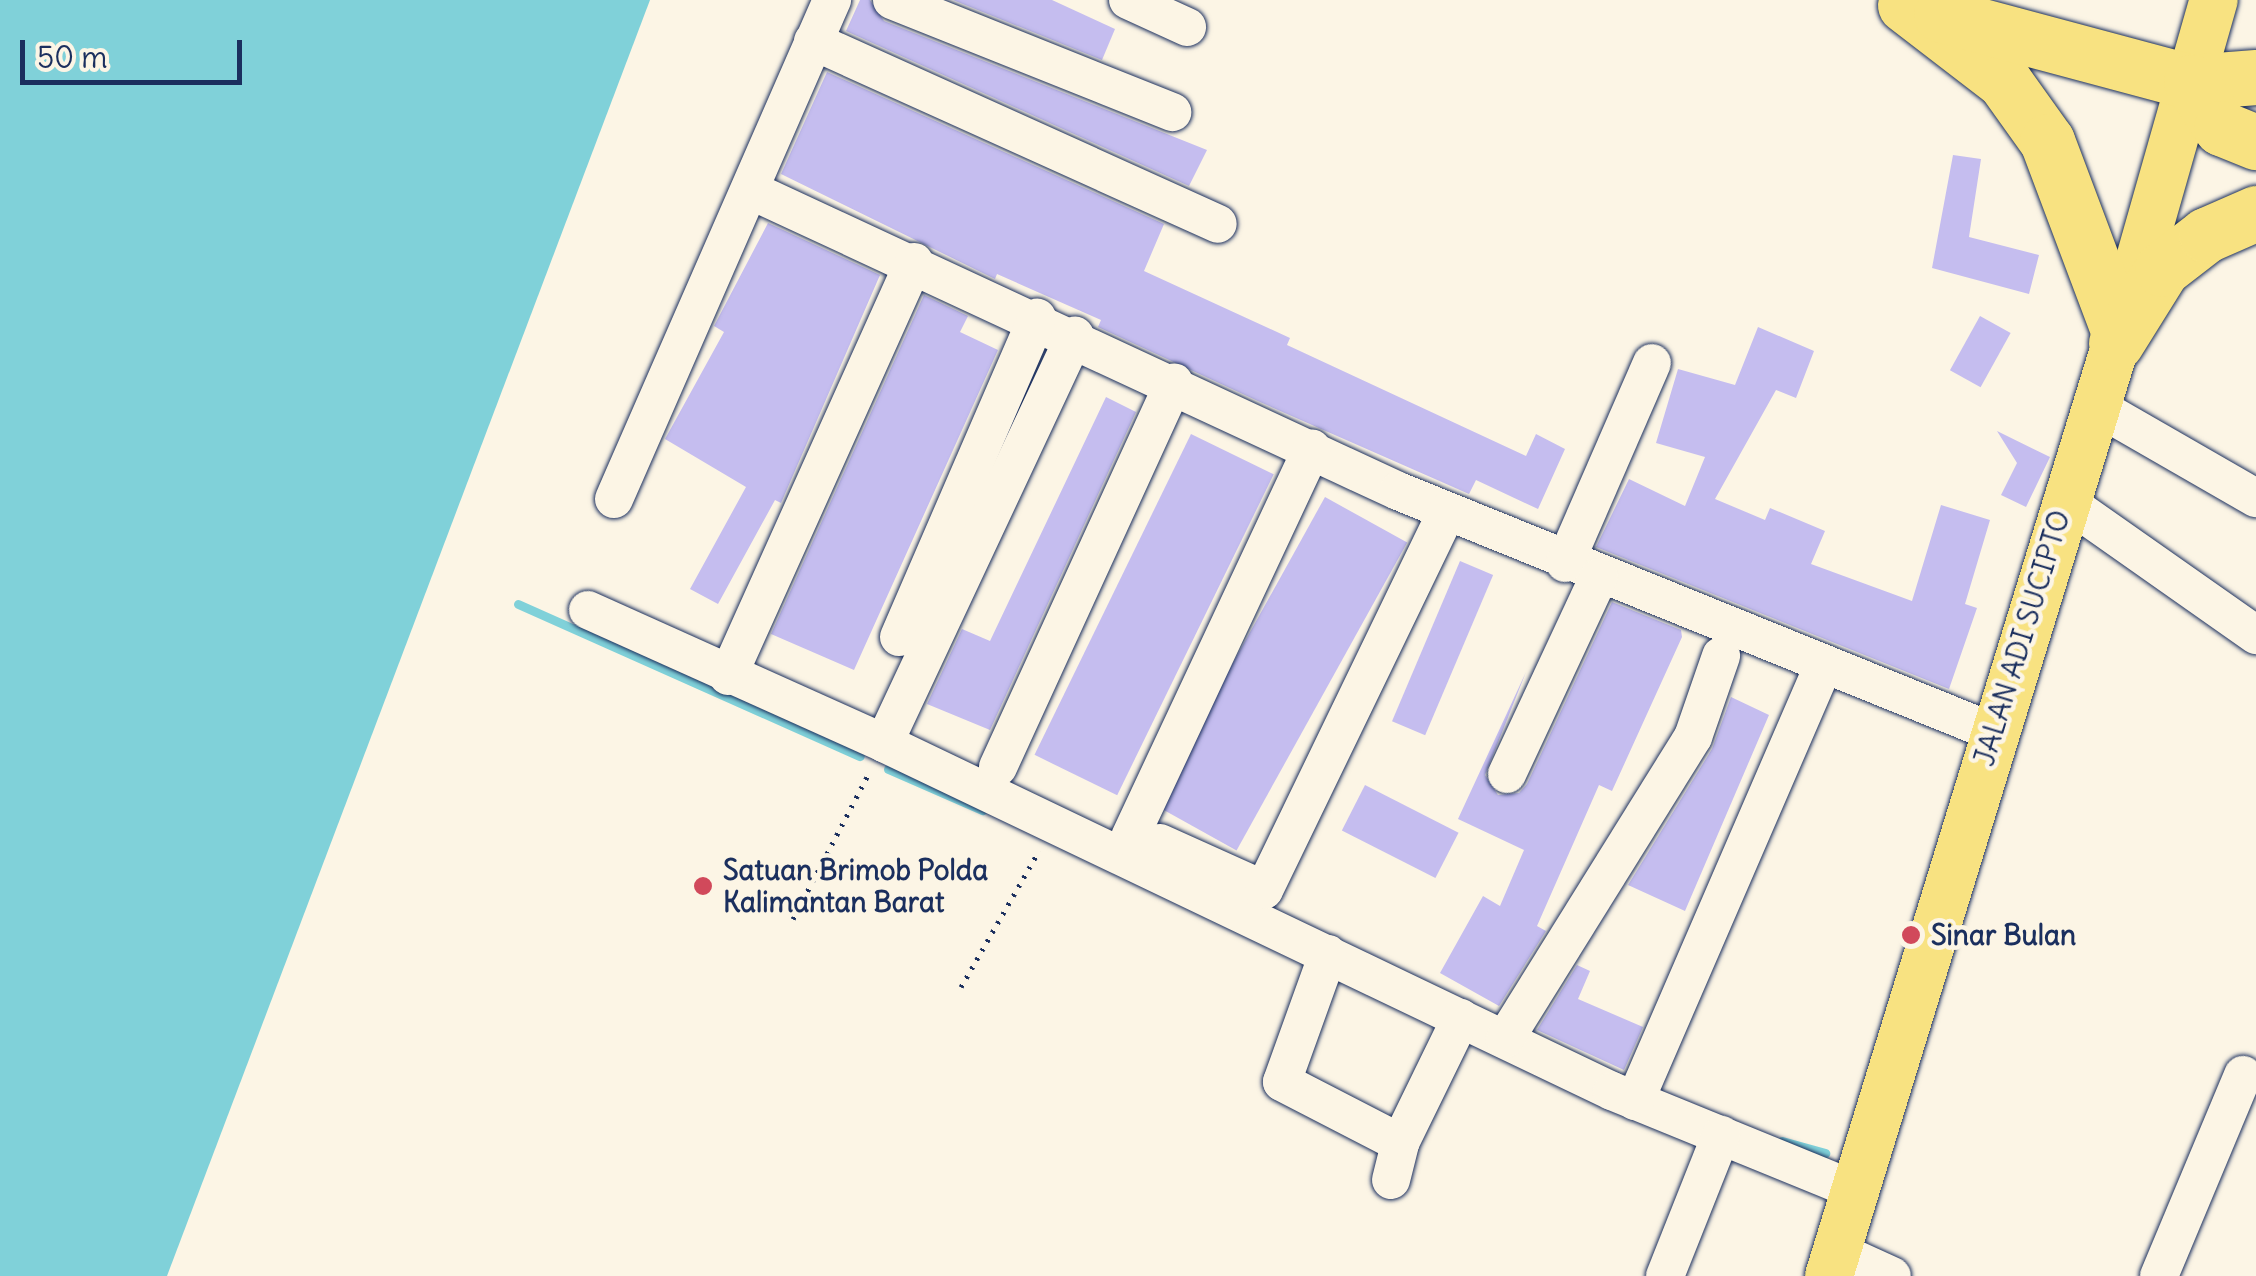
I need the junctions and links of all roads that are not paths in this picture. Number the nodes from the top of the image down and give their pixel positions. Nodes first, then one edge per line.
1 (832, 0) edge
2 (892, 0) edge
3 (1128, 0) edge
4 (2000, 0) edge
5 (2214, 0) edge
6 (1898, 2) edge
7 (1187, 27) dead end
8 (813, 41) junction
9 (2256, 77) edge
10 (2190, 82) junction
11 (1172, 112) dead end
12 (2256, 142) edge
13 (750, 190) junction
14 (2256, 214) edge
15 (1218, 224) dead end
16 (914, 262) junction
17 (1037, 318) junction
18 (1075, 336) junction
19 (2118, 338) junction
20 (1652, 363) dead end
21 (1174, 382) junction
22 (2094, 405) junction
23 (1312, 449) junction
24 (2256, 498) edge
25 (614, 499) dead end
26 (2064, 500) junction
27 (1447, 512) junction
28 (1582, 570) junction
29 (588, 610) dead end
30 (2256, 635) edge
31 (898, 637) dead end
32 (1721, 656) dead end
33 (1824, 667) junction
34 (728, 676) junction
35 (1993, 732) junction
36 (884, 743) junction
37 (998, 767) dead end
38 (1507, 774) dead end
39 (1328, 954) junction
40 (1461, 1018) junction
41 (1505, 1039) junction
42 (2243, 1075) dead end
43 (1635, 1101) junction
44 (1721, 1135) junction
45 (1400, 1143) junction
46 (1391, 1180) dead end
47 (1854, 1190) junction
48 (1834, 1264) edge
49 (1665, 1276) edge
50 (1892, 1276) edge
51 (2159, 1276) edge

1 - 8 street
2 - 11 street
3 - 7 street
4 - 6 highway
5 - 10 main road, JALAN ADI SUCIPTO
6 - 10 highway
6 - 19 highway
8 - 13 street
8 - 15 street
9 - 10 highway
10 - 12 highway
10 - 19 main road, JALAN ADI SUCIPTO
13 - 16 street
13 - 25 street
14 - 19 highway
16 - 17 street
16 - 34 street
17 - 18 street
17 - 31 street
18 - 21 street
18 - 36 street
19 - 22 main road, JALAN ADI SUCIPTO
20 - 28 street
21 - 23 street
21 - 37 street
22 - 24 street
22 - 26 main road, JALAN ADI SUCIPTO
23 - 27 street
23 - 27 street
26 - 30 street
26 - 35 main road, JALAN ADI SUCIPTO
27 - 28 street
28 - 33 street
28 - 38 street
29 - 34 street
32 - 41 street
33 - 35 street
33 - 43 street
34 - 36 street
35 - 47 main road, JALAN ADI SUCIPTO
36 - 39 street
39 - 40 street
39 - 45 street
40 - 41 street
40 - 45 street
41 - 43 street
42 - 51 street
43 - 44 street
44 - 47 street
44 - 49 street
45 - 46 street
47 - 48 main road, JALAN ADI SUCIPTO
48 - 50 street

